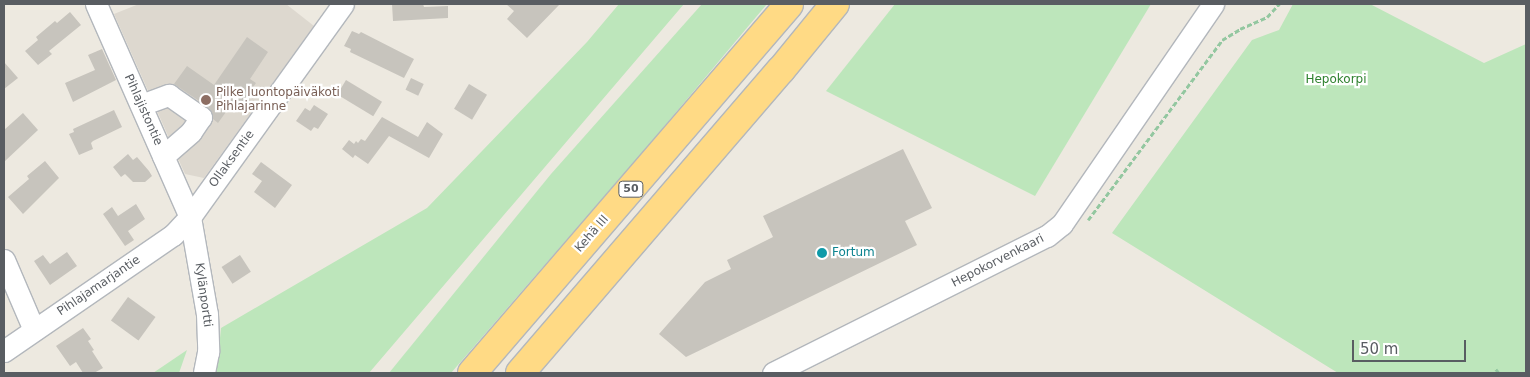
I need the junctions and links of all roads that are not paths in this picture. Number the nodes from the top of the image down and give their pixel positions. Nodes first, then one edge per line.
1 (96, 4) edge
2 (343, 4) edge
3 (789, 4) edge
4 (835, 4) edge
5 (1213, 4) edge
6 (141, 105) junction
7 (163, 156) junction
8 (190, 217) junction
9 (4, 260) edge
10 (34, 330) junction
11 (4, 351) edge
12 (204, 373) edge
13 (472, 373) edge
14 (520, 373) edge
15 (773, 373) edge

1 - 6 street, Pihlajistontie
2 - 8 street, Ollaksentie
3 - 13 highway, Kehä III / 50
4 - 14 highway
5 - 15 street, Hepokorvenkaari
6 - 7 street, Pihlajistontie
6 - 7 street
7 - 8 street, Pihlajistontie
8 - 10 street, Pihlajamarjantie
8 - 12 street, Kylänportti
9 - 10 street
10 - 11 street, Pihlajamarjantie

